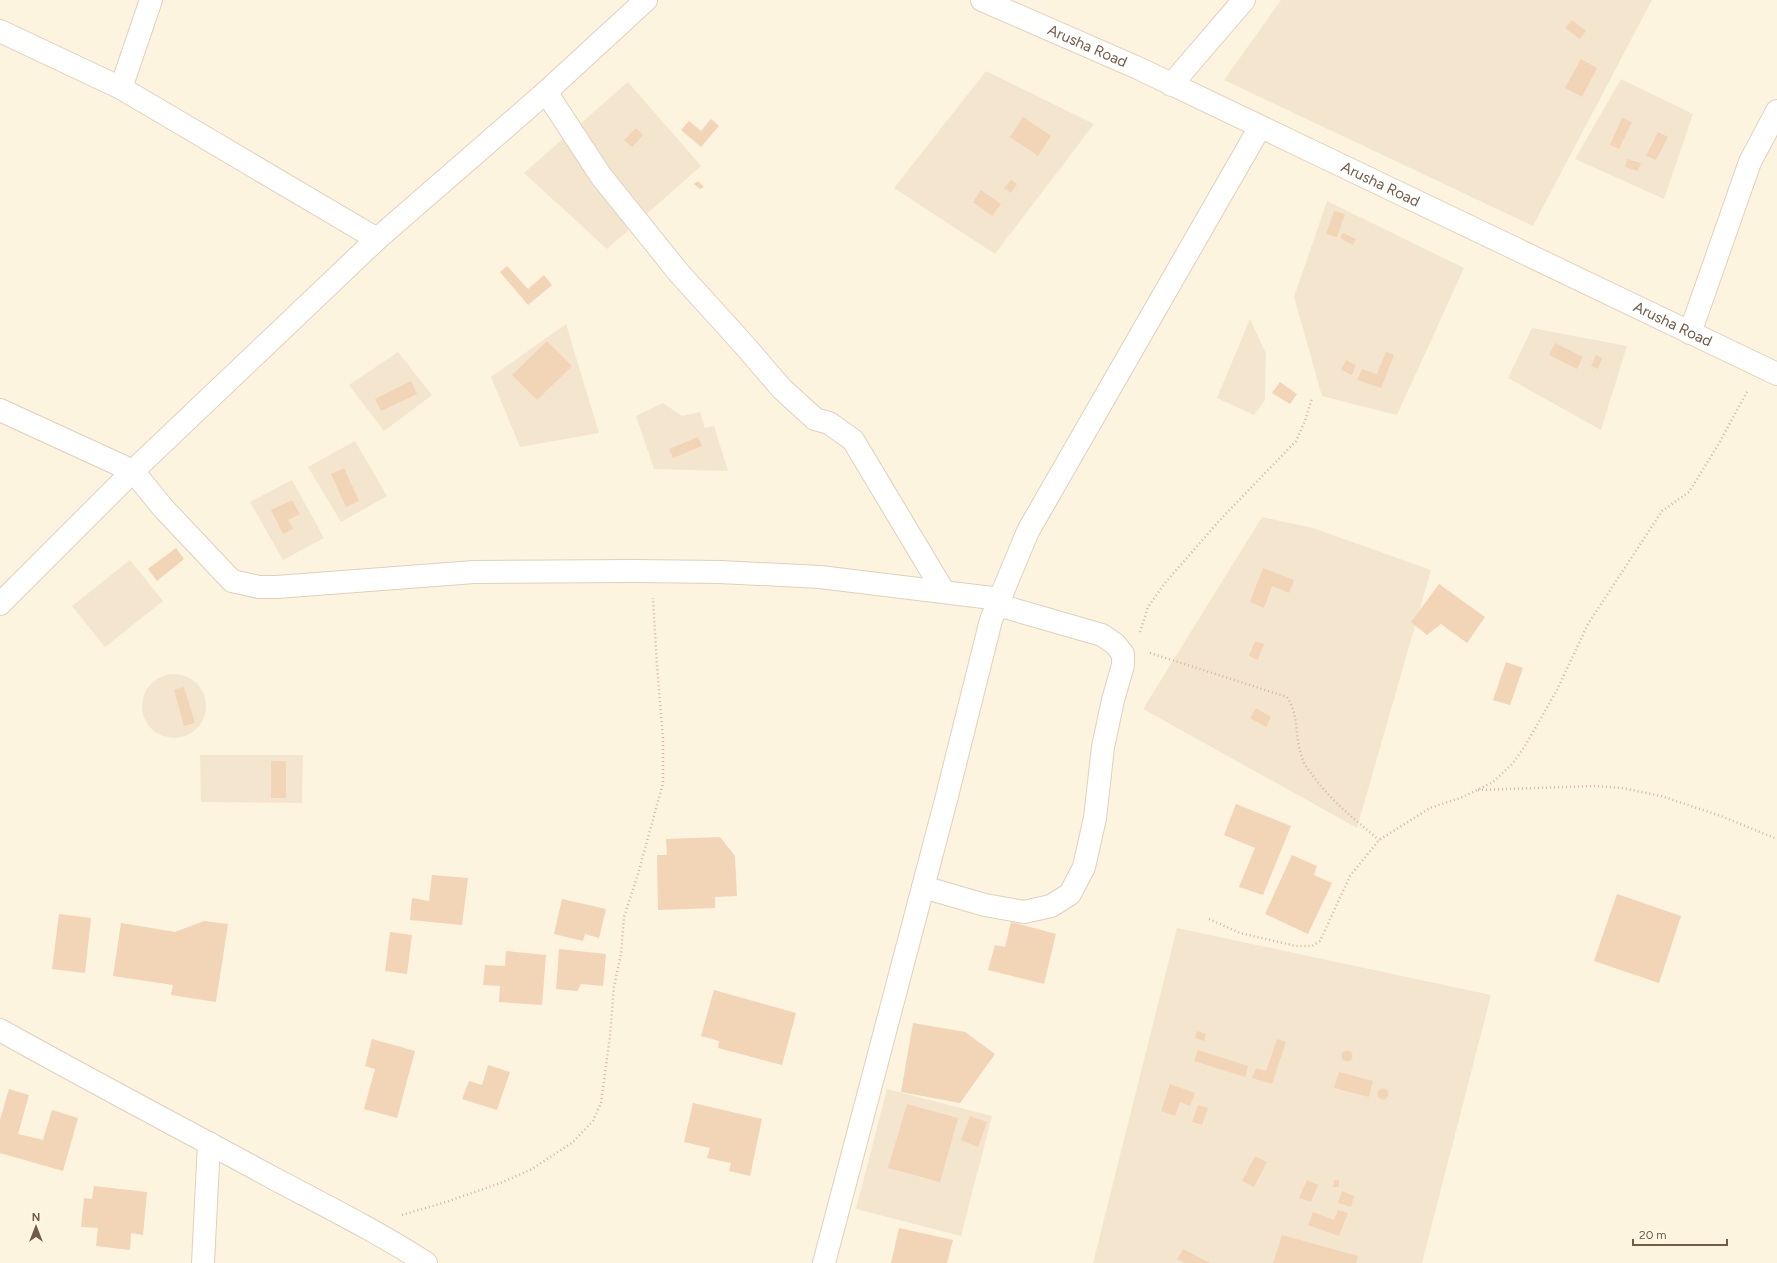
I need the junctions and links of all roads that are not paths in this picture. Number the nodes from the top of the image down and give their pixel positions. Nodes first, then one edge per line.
1 (151, 0) edge
2 (646, 0) edge
3 (982, 0) edge
4 (1244, 0) edge
5 (0, 31) edge
6 (1171, 84) junction
7 (121, 88) junction
8 (546, 92) junction
9 (1777, 110) edge
10 (1260, 127) junction
11 (377, 239) junction
12 (1690, 333) junction
13 (1769, 370) edge
14 (0, 410) edge
15 (133, 472) junction
16 (944, 592) junction
17 (999, 602) junction
18 (0, 604) edge
19 (924, 886) junction
20 (0, 1030) edge
21 (209, 1143) junction
22 (203, 1263) edge
23 (426, 1263) edge
24 (824, 1263) edge

1 - 7 street
2 - 8 street
3 - 6 street, Arusha Road
4 - 6 street
5 - 7 street
6 - 10 street, Arusha Road
7 - 11 street
8 - 11 street
8 - 16 street
9 - 12 street
10 - 12 street, Arusha Road
10 - 17 street
11 - 15 street
12 - 13 street, Arusha Road
14 - 15 street
15 - 16 street
15 - 18 street
16 - 17 street
17 - 19 street
17 - 19 street
19 - 24 street
20 - 21 street
21 - 22 street
21 - 23 street

